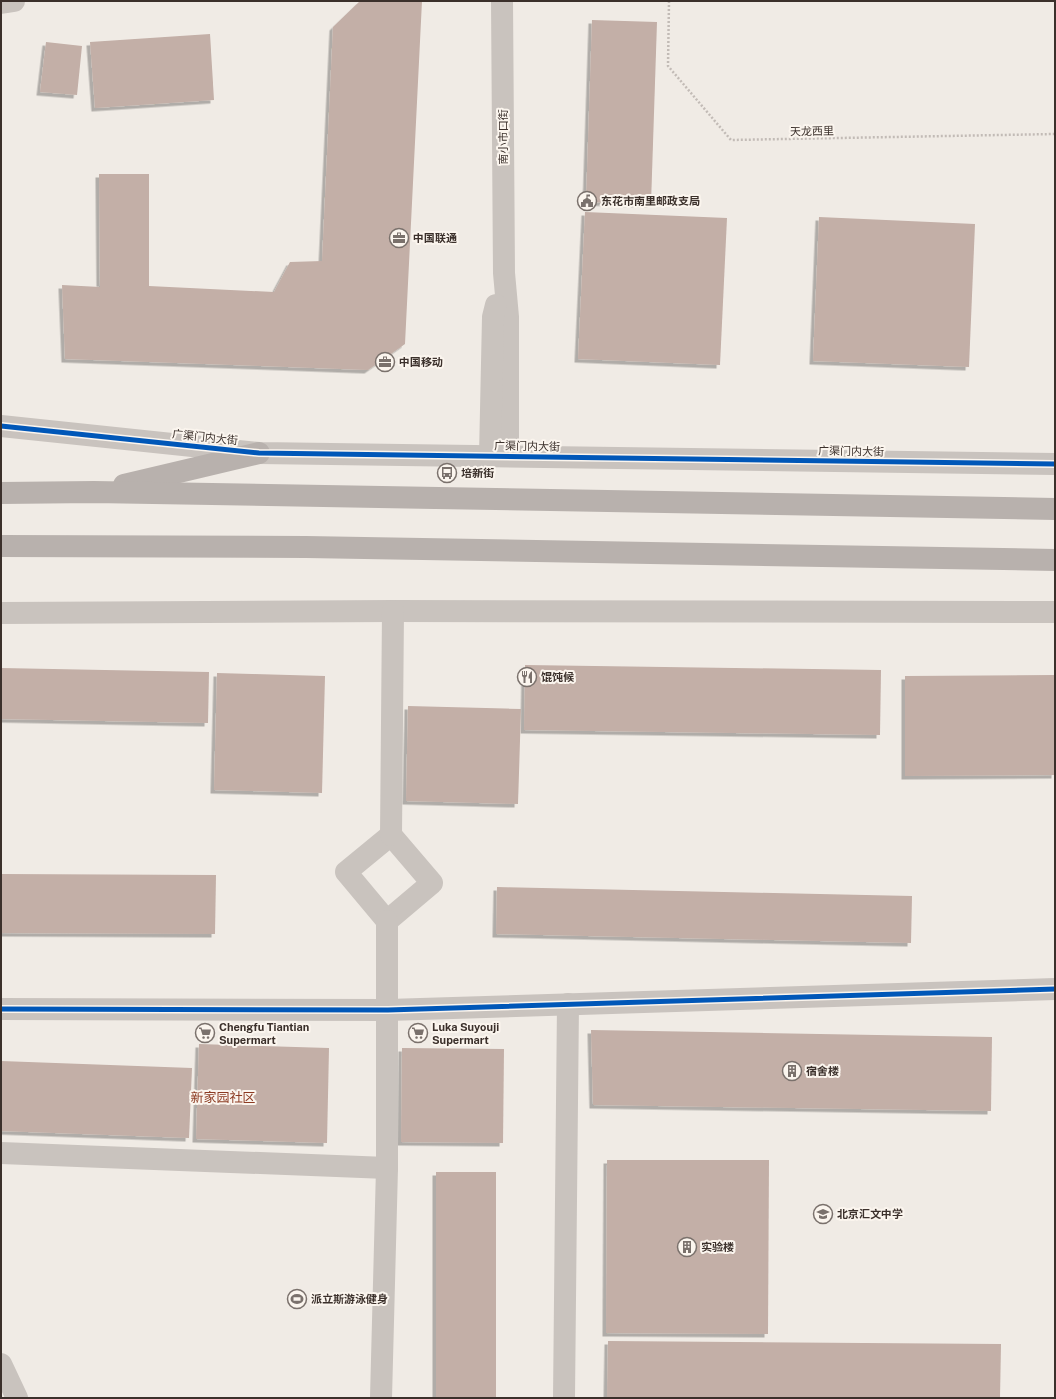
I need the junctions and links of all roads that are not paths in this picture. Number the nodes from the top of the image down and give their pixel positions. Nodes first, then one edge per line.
1 (14, 1) edge
2 (502, 1) edge
3 (1, 3) edge
4 (1, 426) edge
5 (259, 452) junction
6 (499, 456) junction
7 (1055, 464) edge
8 (94, 492) junction
9 (1, 493) edge
10 (1055, 509) edge
11 (1, 546) edge
12 (1055, 560) edge
13 (393, 611) junction
14 (1055, 612) edge
15 (1, 613) edge
16 (391, 834) junction
17 (387, 921) junction
18 (1055, 990) edge
19 (568, 1004) junction
20 (1, 1009) edge
21 (388, 1010) junction
22 (1, 1153) edge
23 (387, 1168) junction
24 (1, 1364) edge
25 (17, 1398) edge
26 (381, 1398) edge
27 (564, 1398) edge

1 - 3 street
2 - 6 street, 南小市口街
4 - 5 street, 广渠门内大街
5 - 6 street, 广渠门内大街
5 - 8 main road
6 - 7 street, 广渠门内大街
8 - 9 main road
8 - 10 main road
11 - 12 main road
13 - 14 street
13 - 15 street
13 - 16 street
16 - 17 street
16 - 17 street
17 - 21 street
18 - 19 street
19 - 21 street
19 - 27 street
20 - 21 street
21 - 23 street
22 - 23 street
23 - 26 street
24 - 25 street

